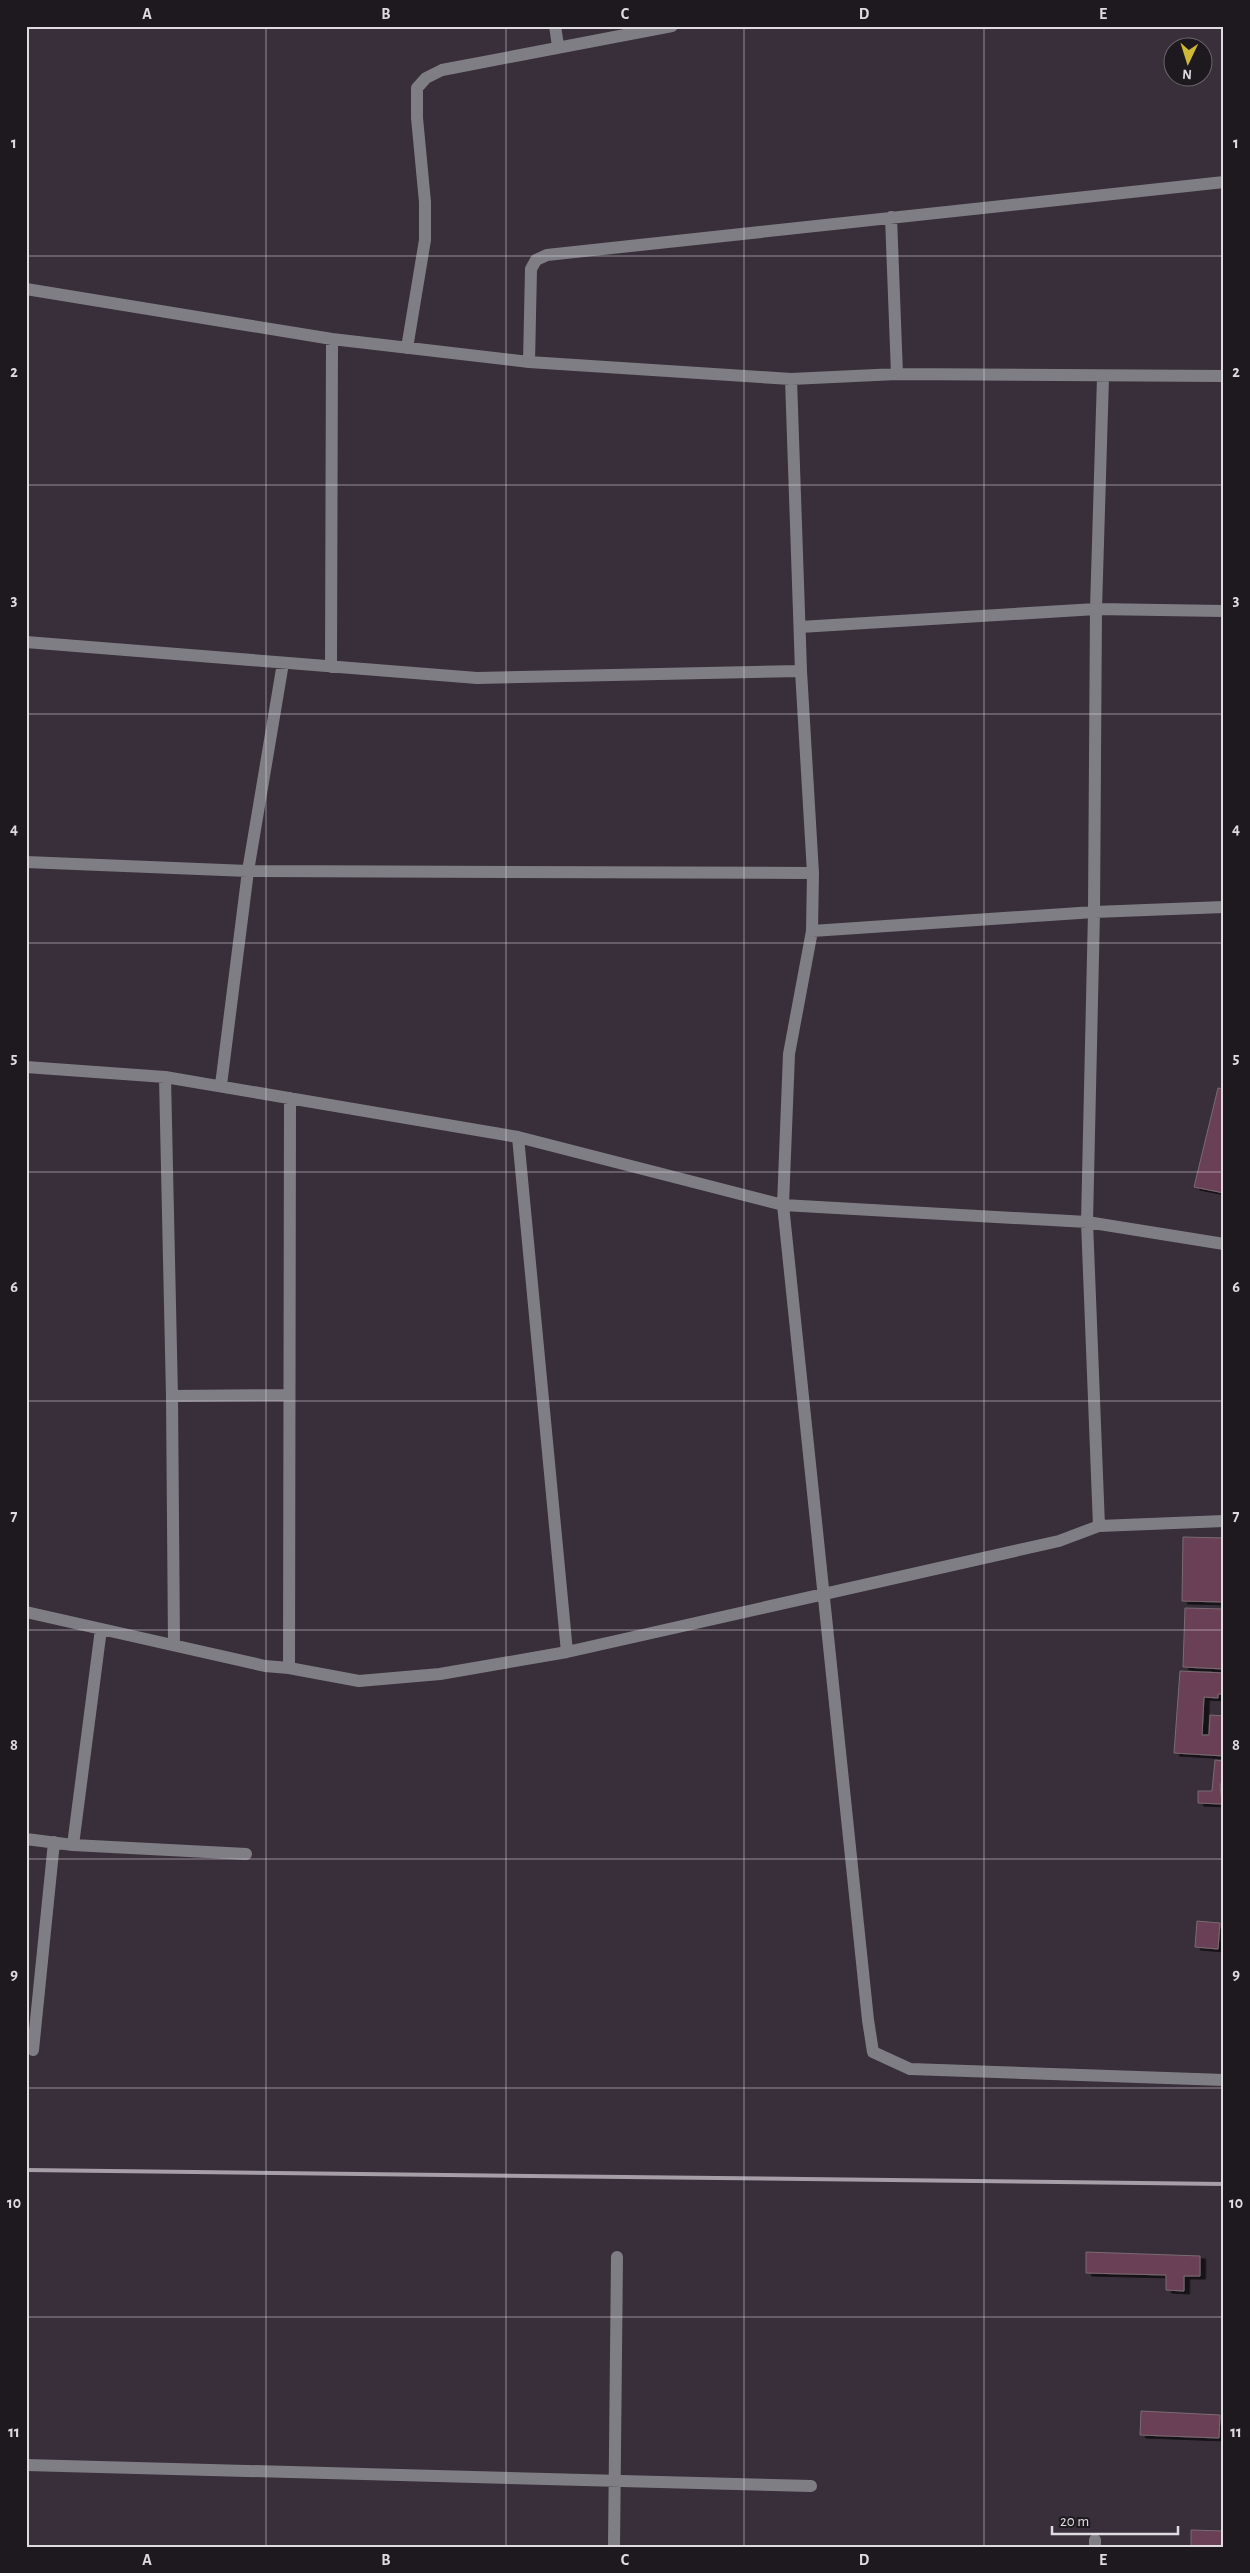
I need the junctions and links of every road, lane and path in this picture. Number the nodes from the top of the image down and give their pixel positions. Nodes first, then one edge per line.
1 (555, 26) edge
2 (672, 26) edge
3 (558, 46) junction
4 (1224, 182) edge
5 (890, 217) junction
6 (26, 289) edge
7 (332, 339) junction
8 (407, 348) junction
9 (529, 362) junction
10 (897, 374) junction
11 (1224, 376) edge
12 (1104, 377) junction
13 (791, 379) junction
14 (1096, 609) junction
15 (1224, 612) edge
16 (800, 626) junction
17 (26, 642) edge
18 (283, 663) junction
19 (331, 667) junction
20 (801, 671) junction
21 (26, 862) edge
22 (248, 871) junction
23 (814, 874) junction
24 (1224, 908) edge
25 (1094, 912) junction
26 (812, 931) junction
27 (26, 1067) edge
28 (165, 1077) junction
29 (221, 1085) junction
30 (290, 1098) junction
31 (518, 1137) junction
32 (783, 1205) junction
33 (1086, 1222) junction
34 (1224, 1244) edge
35 (289, 1395) junction
36 (172, 1396) junction
37 (1224, 1521) edge
38 (1099, 1526) junction
39 (823, 1596) junction
40 (26, 1612) edge
41 (101, 1629) junction
42 (174, 1645) junction
43 (567, 1652) junction
44 (289, 1668) junction
45 (26, 1838) edge
46 (54, 1842) junction
47 (73, 1845) junction
48 (246, 1854) dead end
49 (33, 2050) dead end
50 (1224, 2080) edge
51 (617, 2257) dead end
52 (26, 2465) edge
53 (615, 2481) junction
54 (811, 2486) dead end
55 (614, 2547) edge

1 - 3 street
2 - 3 street
3 - 8 street
4 - 5 street
5 - 9 street
5 - 10 street
6 - 7 street
7 - 8 street
7 - 19 street
8 - 9 street
9 - 13 street
10 - 12 street
10 - 13 street
11 - 12 street
12 - 14 street
13 - 16 street
14 - 15 street
14 - 16 street
14 - 25 street
16 - 20 street
17 - 18 street
18 - 19 street
18 - 22 street
19 - 20 street
20 - 23 street
21 - 22 street
22 - 23 street
22 - 29 street
23 - 26 street
24 - 25 street
25 - 26 street
25 - 33 street
26 - 32 street
27 - 28 street
28 - 29 street
28 - 36 street
29 - 30 street
30 - 31 street
30 - 35 street
31 - 32 street
31 - 43 street
32 - 33 street
32 - 39 street
33 - 34 street
33 - 38 street
35 - 36 street
35 - 44 street
36 - 42 street
37 - 38 street
38 - 39 street
39 - 43 street
39 - 50 street
40 - 41 street
41 - 42 street
41 - 47 street
42 - 44 street
43 - 44 street
45 - 46 street
46 - 47 street
46 - 49 street
47 - 48 street
51 - 53 street
52 - 53 street
53 - 54 street
53 - 55 street

